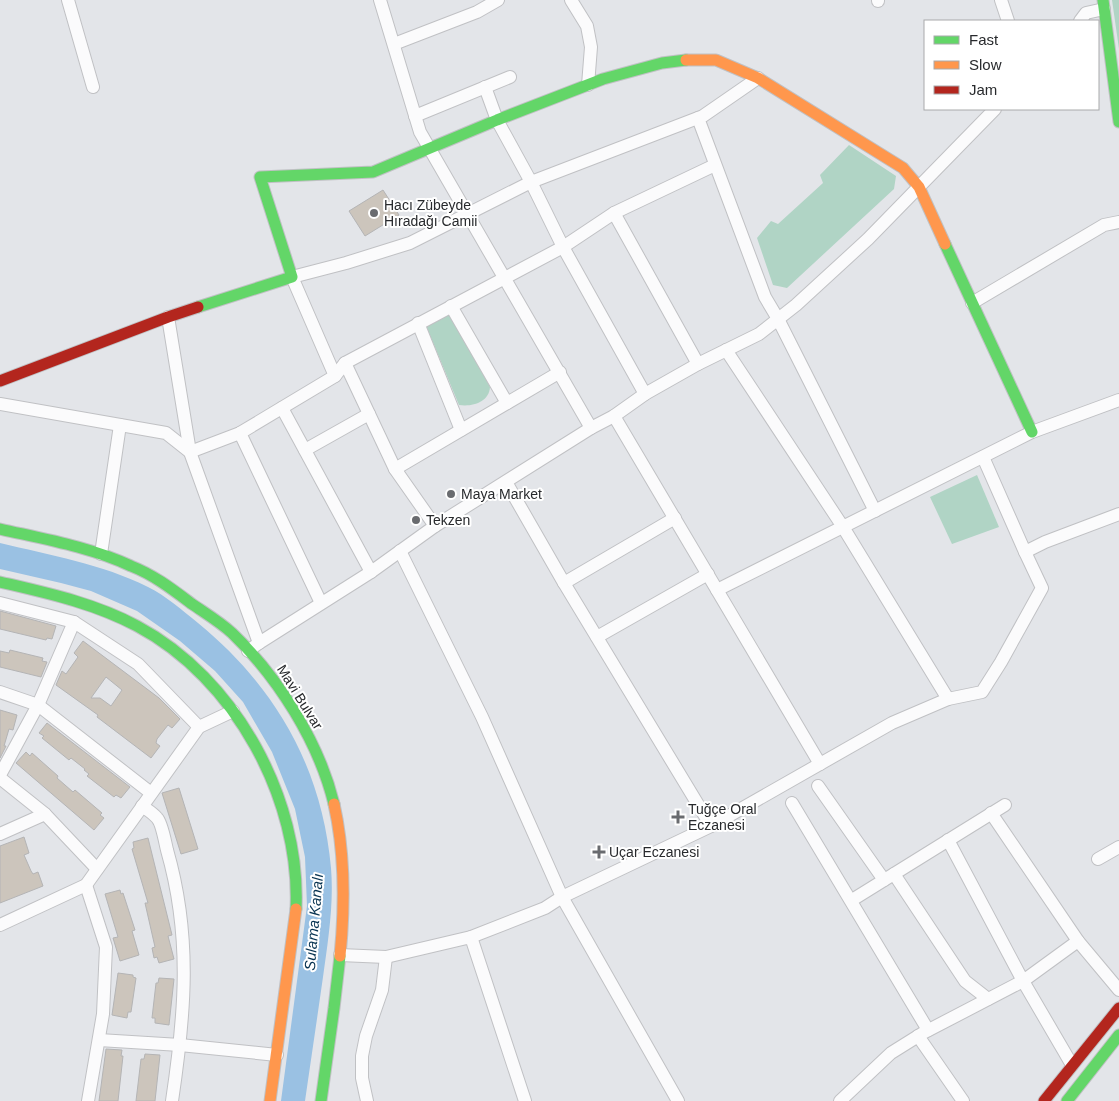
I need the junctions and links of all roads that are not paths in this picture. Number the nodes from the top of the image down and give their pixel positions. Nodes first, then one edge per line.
1 (68, 0) edge
2 (380, 0) edge
3 (498, 0) edge
4 (571, 0) edge
5 (1001, 0) edge
6 (1104, 5) edge
7 (1008, 20) edge
8 (1081, 20) edge
9 (394, 44) junction
10 (510, 77) dead end
11 (758, 78) junction
12 (588, 85) junction
13 (93, 87) dead end
14 (485, 87) junction
15 (994, 110) edge
16 (415, 116) junction
17 (698, 118) junction
18 (497, 120) junction
19 (1119, 122) edge
20 (430, 149) junction
21 (715, 165) junction
22 (531, 182) junction
23 (919, 187) junction
24 (466, 213) junction
25 (614, 213) junction
26 (1119, 222) edge
27 (563, 247) junction
28 (292, 277) junction
29 (504, 278) junction
30 (972, 302) junction
31 (451, 306) junction
32 (168, 317) junction
33 (778, 318) junction
34 (418, 323) junction
35 (726, 350) junction
36 (345, 362) junction
37 (698, 364) junction
38 (560, 372) junction
39 (335, 376) junction
40 (0, 382) edge
41 (645, 394) junction
42 (1119, 400) edge
43 (507, 403) junction
44 (0, 404) edge
45 (282, 408) junction
46 (369, 414) junction
47 (614, 416) junction
48 (120, 425) junction
49 (591, 428) junction
50 (462, 430) junction
51 (1032, 432) junction
52 (240, 433) junction
53 (305, 450) junction
54 (190, 452) junction
55 (984, 457) junction
56 (395, 469) junction
57 (506, 482) junction
58 (875, 511) junction
59 (1119, 514) edge
60 (675, 518) junction
61 (435, 526) junction
62 (843, 527) junction
63 (0, 529) edge
64 (400, 551) junction
65 (1025, 552) junction
66 (101, 554) junction
67 (371, 572) junction
68 (708, 574) junction
69 (0, 582) edge
70 (564, 583) junction
71 (717, 590) junction
72 (0, 603) edge
73 (321, 603) junction
74 (74, 622) junction
75 (597, 637) junction
76 (260, 642) junction
77 (248, 651) junction
78 (0, 692) edge
79 (948, 699) junction
80 (38, 705) junction
81 (233, 711) junction
82 (199, 727) junction
83 (820, 764) junction
84 (0, 777) edge
85 (818, 786) dead end
86 (151, 793) junction
87 (792, 803) dead end
88 (1005, 804) dead end
89 (142, 806) junction
90 (991, 813) junction
91 (45, 814) junction
92 (711, 826) junction
93 (0, 834) edge
94 (948, 840) junction
95 (1119, 847) edge
96 (1098, 859) dead end
97 (97, 869) junction
98 (888, 877) junction
99 (86, 885) junction
100 (562, 897) junction
101 (852, 900) junction
102 (0, 925) edge
103 (471, 937) junction
104 (1078, 941) junction
105 (340, 955) junction
106 (386, 957) junction
107 (1023, 981) junction
108 (1119, 990) edge
109 (988, 999) junction
110 (1119, 1008) edge
111 (923, 1033) junction
112 (1119, 1035) edge
113 (99, 1040) junction
114 (180, 1045) junction
115 (277, 1055) junction
116 (1072, 1065) junction
117 (1078, 1096) edge
118 (88, 1101) edge
119 (172, 1101) edge
120 (270, 1101) edge
121 (321, 1101) edge
122 (367, 1101) edge
123 (525, 1101) edge
124 (678, 1101) edge
125 (840, 1101) edge
126 (963, 1101) edge
127 (1044, 1101) edge
128 (1066, 1101) edge

1 - 13 street
2 - 9 street
3 - 9 street
4 - 12 street
5 - 7 street
6 - 8 street
6 - 19 main road
9 - 16 street
10 - 14 street
11 - 12 main road
11 - 17 street
11 - 23 main road
12 - 18 main road
14 - 16 street
14 - 18 street
15 - 23 street
16 - 20 street
17 - 21 street
17 - 22 street
18 - 20 main road
18 - 22 street
20 - 24 street
20 - 28 main road
21 - 25 street
21 - 33 street
22 - 24 street
22 - 27 street
23 - 30 main road
23 - 33 street
24 - 28 street
24 - 29 street
25 - 27 street
25 - 37 street
26 - 30 street
27 - 29 street
27 - 41 street
28 - 32 main road
28 - 39 street
29 - 31 street
29 - 38 street
30 - 51 main road
31 - 34 street
31 - 43 street
32 - 40 main road
32 - 54 street
33 - 35 street
33 - 58 street
34 - 36 street
34 - 50 street
35 - 37 street
35 - 62 street
36 - 39 street
36 - 46 street
37 - 41 street
38 - 43 street
38 - 49 street
39 - 45 street
41 - 47 street
42 - 51 street
43 - 50 street
44 - 48 street
45 - 52 street
45 - 53 street
46 - 53 street
46 - 56 street
47 - 49 street
47 - 60 street
48 - 54 street
48 - 66 street
49 - 57 street
50 - 56 street
51 - 55 street
52 - 54 street
52 - 73 street
53 - 67 street
54 - 76 street
55 - 58 street
55 - 65 street
56 - 61 street
57 - 61 street
57 - 70 street
58 - 62 street
59 - 65 street
60 - 68 street
60 - 70 street
61 - 64 street
62 - 71 street
62 - 79 street
63 - 66 main road, Mavi Bulvar
64 - 67 street
64 - 100 street
65 - 79 street
66 - 77 main road, Mavi Bulvar
67 - 73 street
68 - 71 street
68 - 75 street
69 - 81 main road
70 - 75 street
71 - 83 street
72 - 74 street
73 - 76 street
74 - 80 street
74 - 82 street
75 - 92 street
76 - 77 street
77 - 105 main road, Mavi Bulvar
78 - 80 street
79 - 83 street
80 - 84 street
80 - 86 street
81 - 82 street
81 - 115 main road
82 - 86 street
83 - 92 street
84 - 91 street
85 - 98 street
86 - 89 street
87 - 101 street
88 - 90 street
89 - 97 street
89 - 114 street
90 - 94 street
90 - 104 street
91 - 93 street
91 - 97 street
92 - 100 street
94 - 98 street
94 - 107 street
95 - 96 street
97 - 99 street
98 - 101 street
98 - 109 street
99 - 102 street
99 - 113 street
100 - 103 street
100 - 124 street
101 - 111 street
103 - 106 street
103 - 123 street
104 - 107 street
104 - 108 street
105 - 106 street
105 - 121 main road, Mavi Bulvar
106 - 122 street
107 - 109 street
107 - 116 street
109 - 111 street
110 - 116 main road
111 - 125 street
111 - 126 street
112 - 117 main road
113 - 114 street
113 - 118 street
114 - 115 street
114 - 119 street
115 - 120 main road
116 - 127 main road
117 - 128 main road

